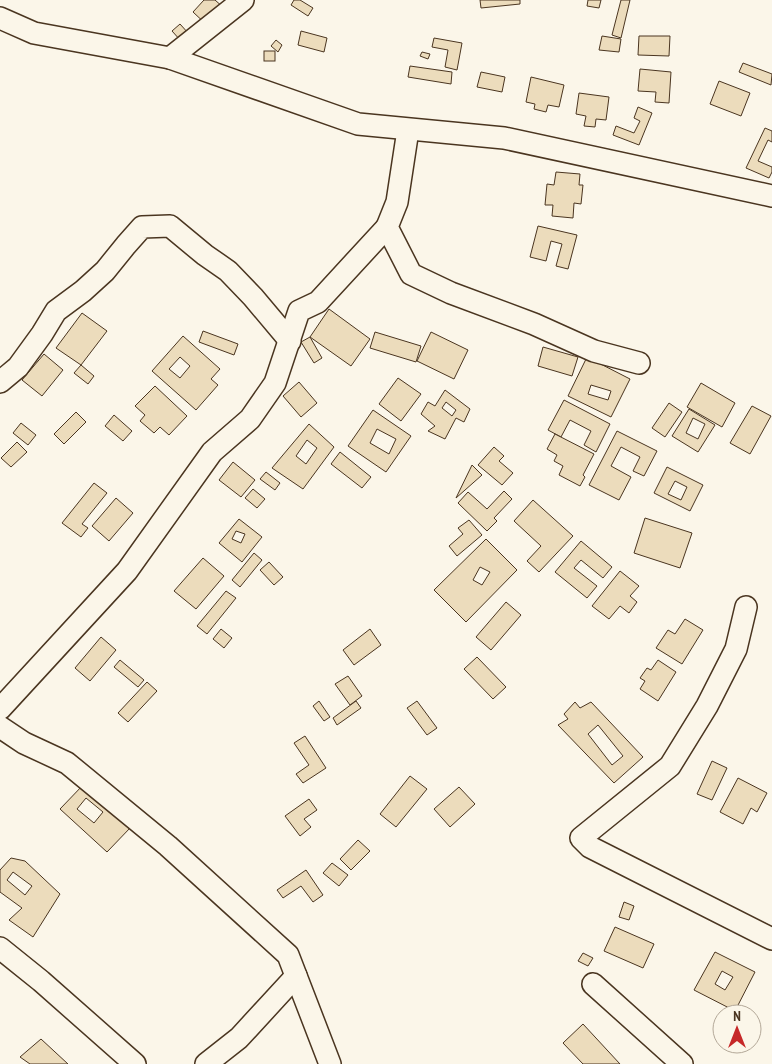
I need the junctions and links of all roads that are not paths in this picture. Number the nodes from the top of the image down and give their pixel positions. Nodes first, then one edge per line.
1 (243, 0) edge
2 (0, 18) edge
3 (170, 58) junction
4 (408, 130) junction
5 (772, 196) edge
6 (387, 226) junction
7 (290, 341) junction
8 (639, 363) dead end
9 (0, 382) edge
10 (746, 607) dead end
11 (0, 709) edge
12 (0, 727) edge
13 (772, 939) edge
14 (0, 948) edge
15 (296, 976) junction
16 (593, 984) dead end
17 (134, 1064) edge
18 (206, 1064) edge
19 (330, 1064) edge
20 (682, 1064) edge

1 - 3 street
2 - 3 street
3 - 4 street
4 - 5 street
4 - 6 street
6 - 7 street
6 - 8 street
7 - 9 street
7 - 11 street
10 - 13 street
12 - 15 street
14 - 17 street
15 - 18 street
15 - 19 street
16 - 20 street

